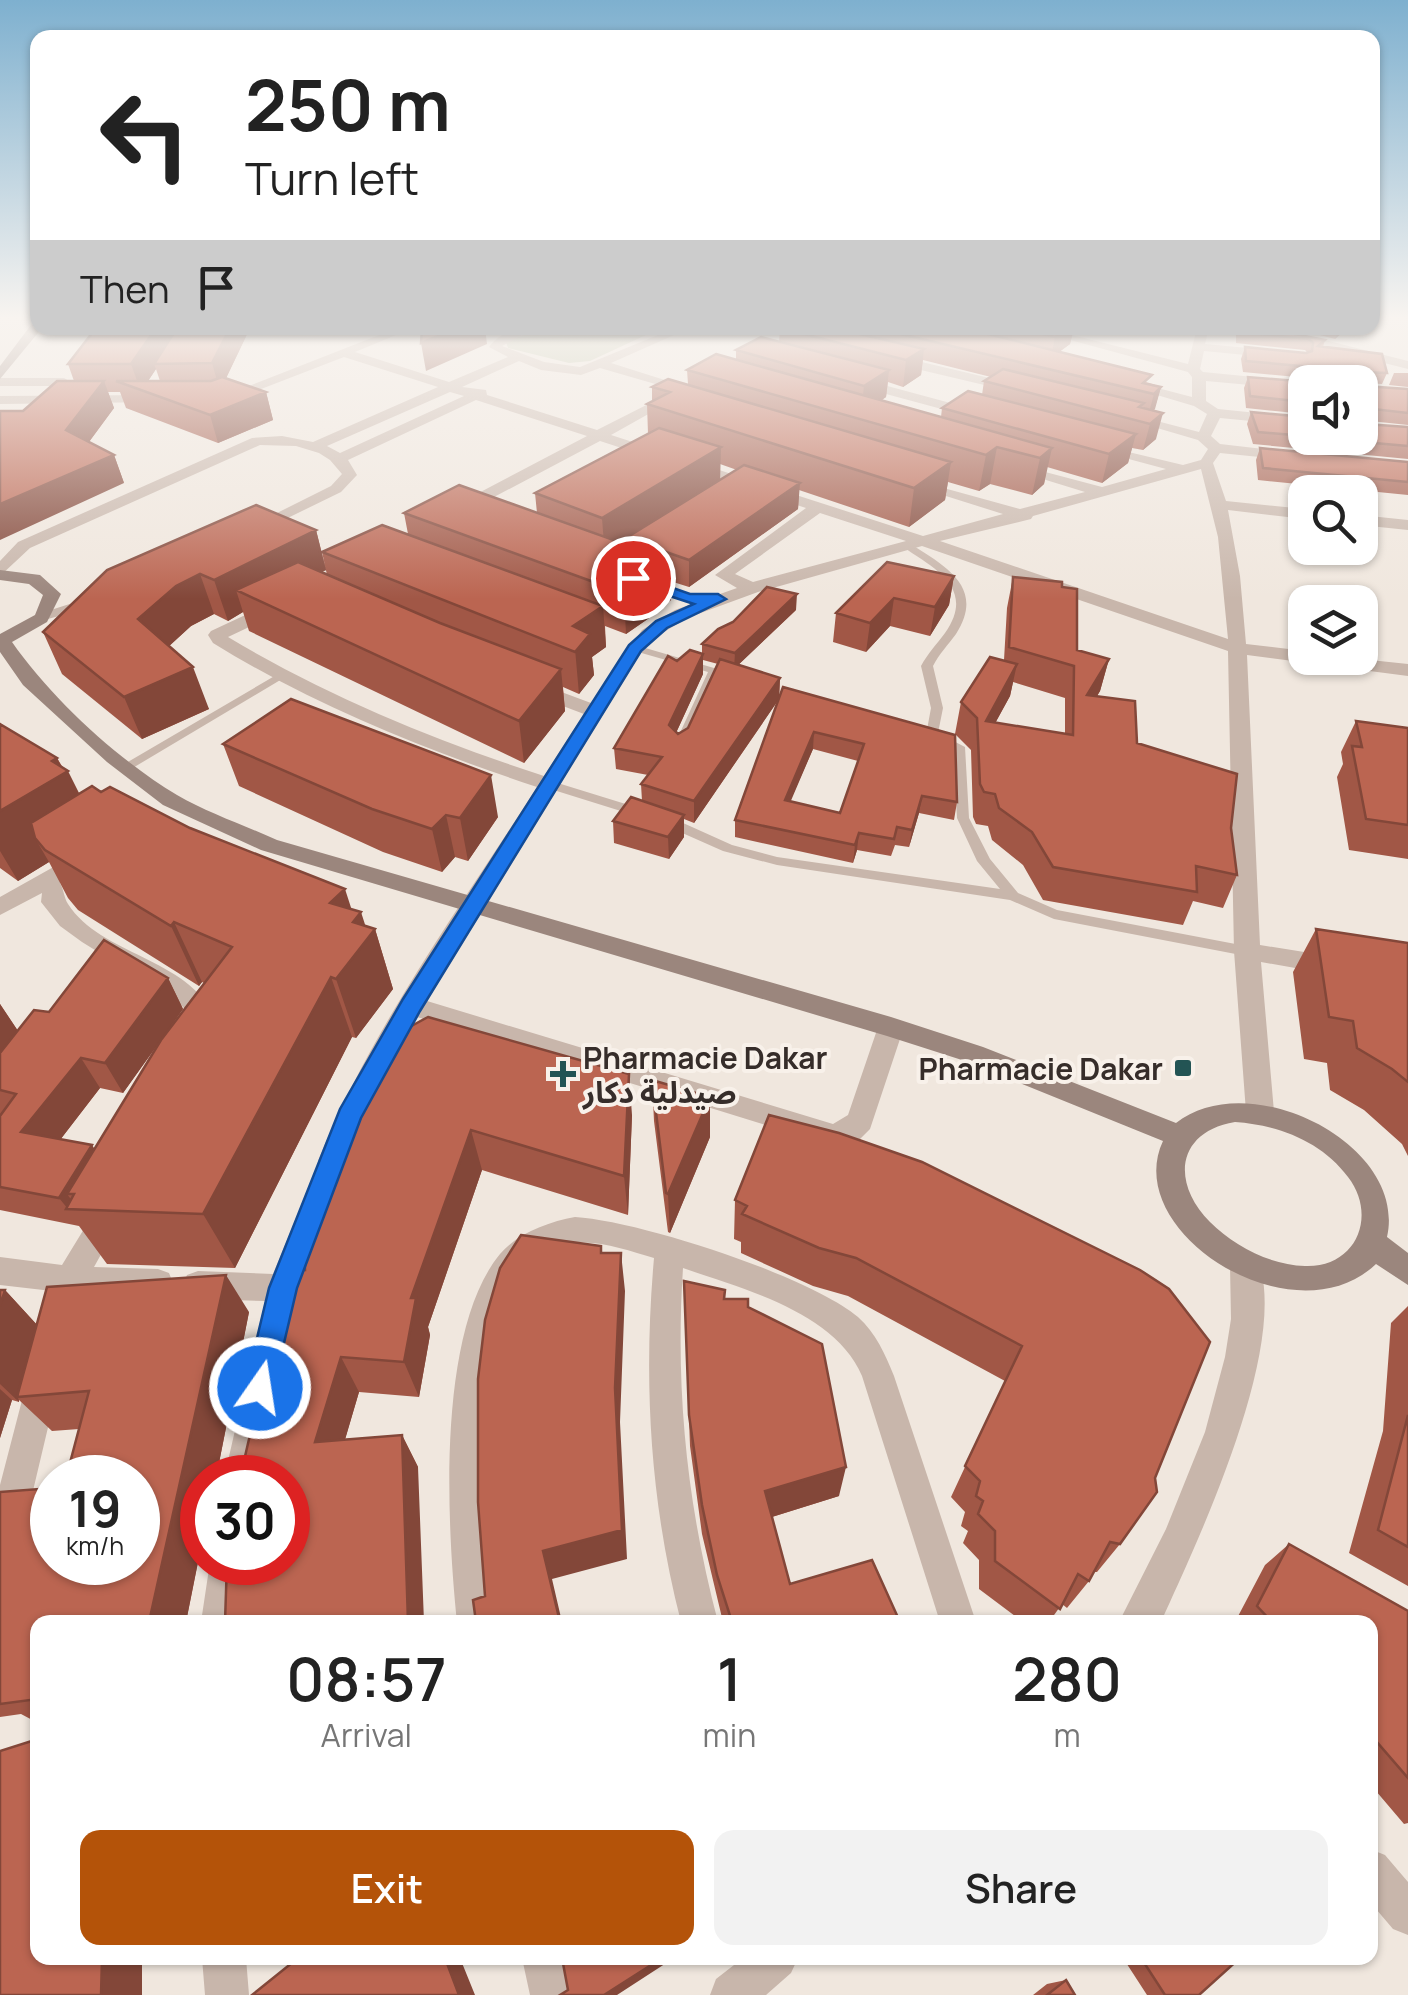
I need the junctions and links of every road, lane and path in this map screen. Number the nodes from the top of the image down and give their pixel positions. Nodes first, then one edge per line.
1 (393, 412) edge
2 (439, 412) edge
3 (540, 412) edge
4 (641, 412) edge
5 (968, 412) edge
6 (1107, 412) edge
7 (1207, 412) edge
8 (1236, 412) edge
9 (994, 419) edge
10 (1288, 420) edge
11 (599, 435) junction
12 (1087, 444) edge
13 (313, 447) junction
14 (1208, 449) junction
15 (340, 458) junction
16 (990, 458) edge
17 (1312, 458) edge
18 (1180, 469) junction
19 (896, 476) edge
20 (1103, 492) junction
21 (1222, 505) junction
22 (818, 507) junction
23 (1288, 512) edge
24 (1025, 516) junction
25 (488, 522) edge
26 (1378, 522) edge
27 (1408, 526) edge
28 (236, 537) edge
29 (914, 543) junction
30 (0, 573) edge
31 (724, 575) junction
32 (752, 588) junction
33 (119, 594) edge
34 (294, 599) edge
35 (718, 599) junction
36 (44, 616) junction
37 (0, 640) edge
38 (626, 645) junction
39 (1236, 648) junction
40 (1288, 654) edge
41 (1378, 666) edge
42 (714, 670) junction
43 (1408, 670) edge
44 (278, 677) junction
45 (743, 678) edge
46 (518, 682) edge
47 (593, 712) junction
48 (914, 731) edge
49 (932, 735) junction
50 (679, 748) edge
51 (127, 766) junction
52 (548, 784) junction
53 (170, 800) junction
54 (139, 820) edge
55 (109, 840) edge
56 (48, 880) junction
57 (1013, 896) junction
58 (6, 899) edge
59 (473, 907) junction
60 (1246, 951) junction
61 (1354, 970) edge
62 (411, 1006) junction
63 (891, 1026) junction
64 (203, 1049) edge
65 (1260, 1112) junction
66 (1180, 1136) junction
67 (118, 1198) edge
68 (1374, 1245) junction
69 (668, 1252) junction
70 (1245, 1265) junction
71 (0, 1271) edge
72 (1408, 1271) edge
73 (70, 1280) junction
74 (283, 1288) junction
75 (246, 1455) edge
76 (0, 1554) edge
77 (225, 1585) edge
78 (220, 1615) edge
79 (476, 1615) edge
80 (697, 1615) edge
81 (956, 1615) edge
82 (1148, 1615) edge
83 (1378, 1879) edge
84 (1408, 1914) edge
85 (225, 1965) edge
86 (546, 1965) edge
87 (768, 1965) edge
88 (227, 1995) edge
89 (552, 1995) edge
90 (732, 1995) edge

1 - 13 street
2 - 15 street
3 - 11 street
4 - 11 street
5 - 9 street
6 - 14 street
7 - 14 street
8 - 10 street
11 - 22 street
11 - 25 street
12 - 18 street
13 - 15 street
13 - 30 street
14 - 17 street
14 - 18 street
14 - 21 street
15 - 28 street
16 - 20 street
18 - 20 street
19 - 24 street
20 - 24 street
21 - 23 street
21 - 39 street
22 - 29 street
22 - 31 street
24 - 29 street
26 - 27 street
29 - 32 street
29 - 39 street
29 - 49 lane
30 - 36 street
31 - 32 street
31 - 35 street
32 - 35 street
33 - 36 street
34 - 44 street
35 - 38 street
36 - 37 street
37 - 51 street
38 - 42 lane
38 - 47 street
39 - 40 street
39 - 60 street
41 - 43 street
42 - 45 lane
42 - 50 lane
44 - 51 lane
44 - 52 street
46 - 47 street
47 - 52 street
48 - 49 lane
49 - 57 lane
51 - 53 street
52 - 57 lane
52 - 59 street
53 - 54 street
53 - 59 street
55 - 56 street
56 - 58 street
56 - 64 street
57 - 60 lane
59 - 62 street
59 - 63 street
60 - 61 street
60 - 65 street
62 - 63 street
62 - 74 street
63 - 66 street
65 - 66 street
65 - 68 street
66 - 70 street
67 - 73 street
68 - 70 street
68 - 72 street
69 - 79 street
69 - 80 street
69 - 81 street
70 - 82 street
71 - 73 street
73 - 74 street
73 - 76 street
74 - 75 street
77 - 78 street
83 - 84 street
85 - 88 street
86 - 89 street
87 - 90 street

